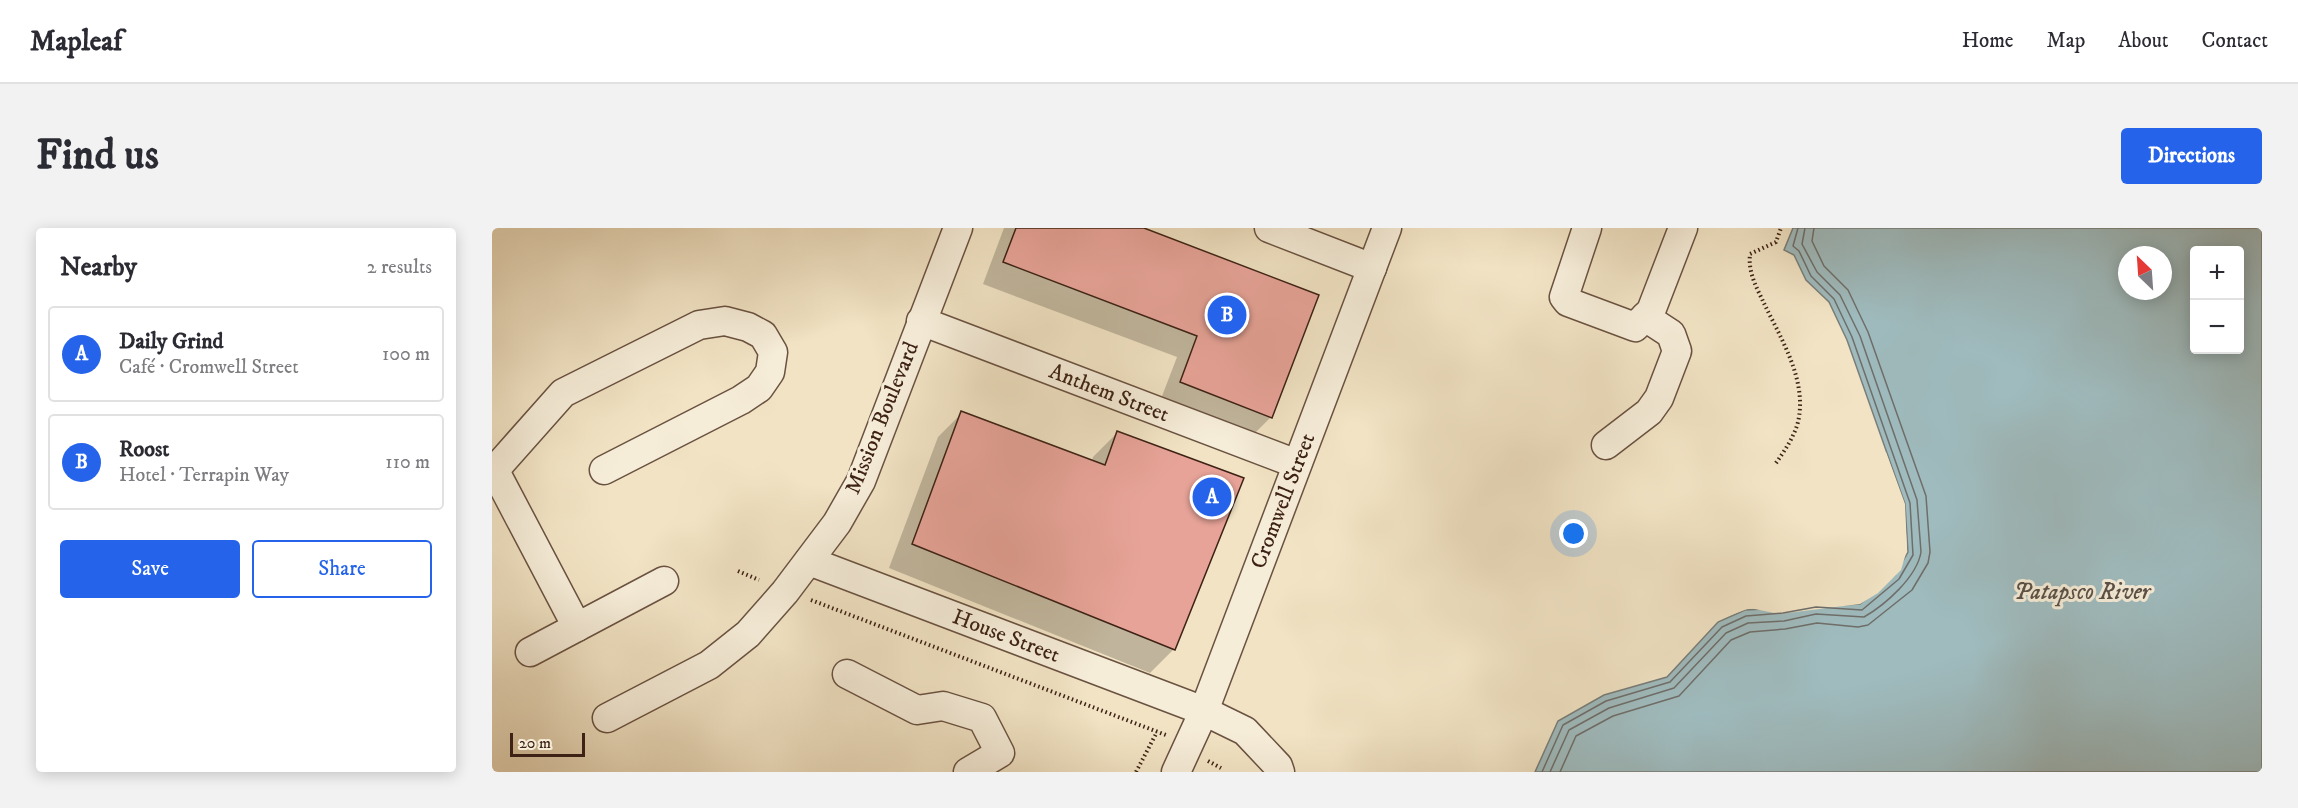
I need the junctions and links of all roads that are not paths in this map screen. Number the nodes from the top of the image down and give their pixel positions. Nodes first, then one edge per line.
1 (958, 228) edge
2 (1269, 228) edge
3 (1387, 228) edge
4 (1587, 228) edge
5 (1683, 228) edge
6 (1372, 268) junction
7 (1645, 317) junction
8 (921, 321) junction
9 (1606, 445) dead end
10 (1297, 464) junction
11 (604, 470) dead end
12 (494, 472) edge
13 (809, 561) junction
14 (664, 581) dead end
15 (577, 627) junction
16 (530, 652) dead end
17 (846, 674) dead end
18 (1204, 711) junction
19 (607, 718) dead end
20 (1281, 770) edge
21 (968, 772) edge
22 (1176, 772) edge

1 - 8 street, Mission Boulevard
2 - 6 street
3 - 6 street, Cromwell Street
4 - 7 street
5 - 7 street
6 - 10 street, Cromwell Street
7 - 9 street
8 - 10 street, Anthem Street
8 - 13 street, Mission Boulevard
10 - 18 street, Cromwell Street
11 - 12 street
12 - 15 street
13 - 18 street, House Street
13 - 19 street, Mission Boulevard
14 - 15 street
15 - 16 street
17 - 21 street
18 - 20 street, House Street
18 - 22 street, Cromwell Street

